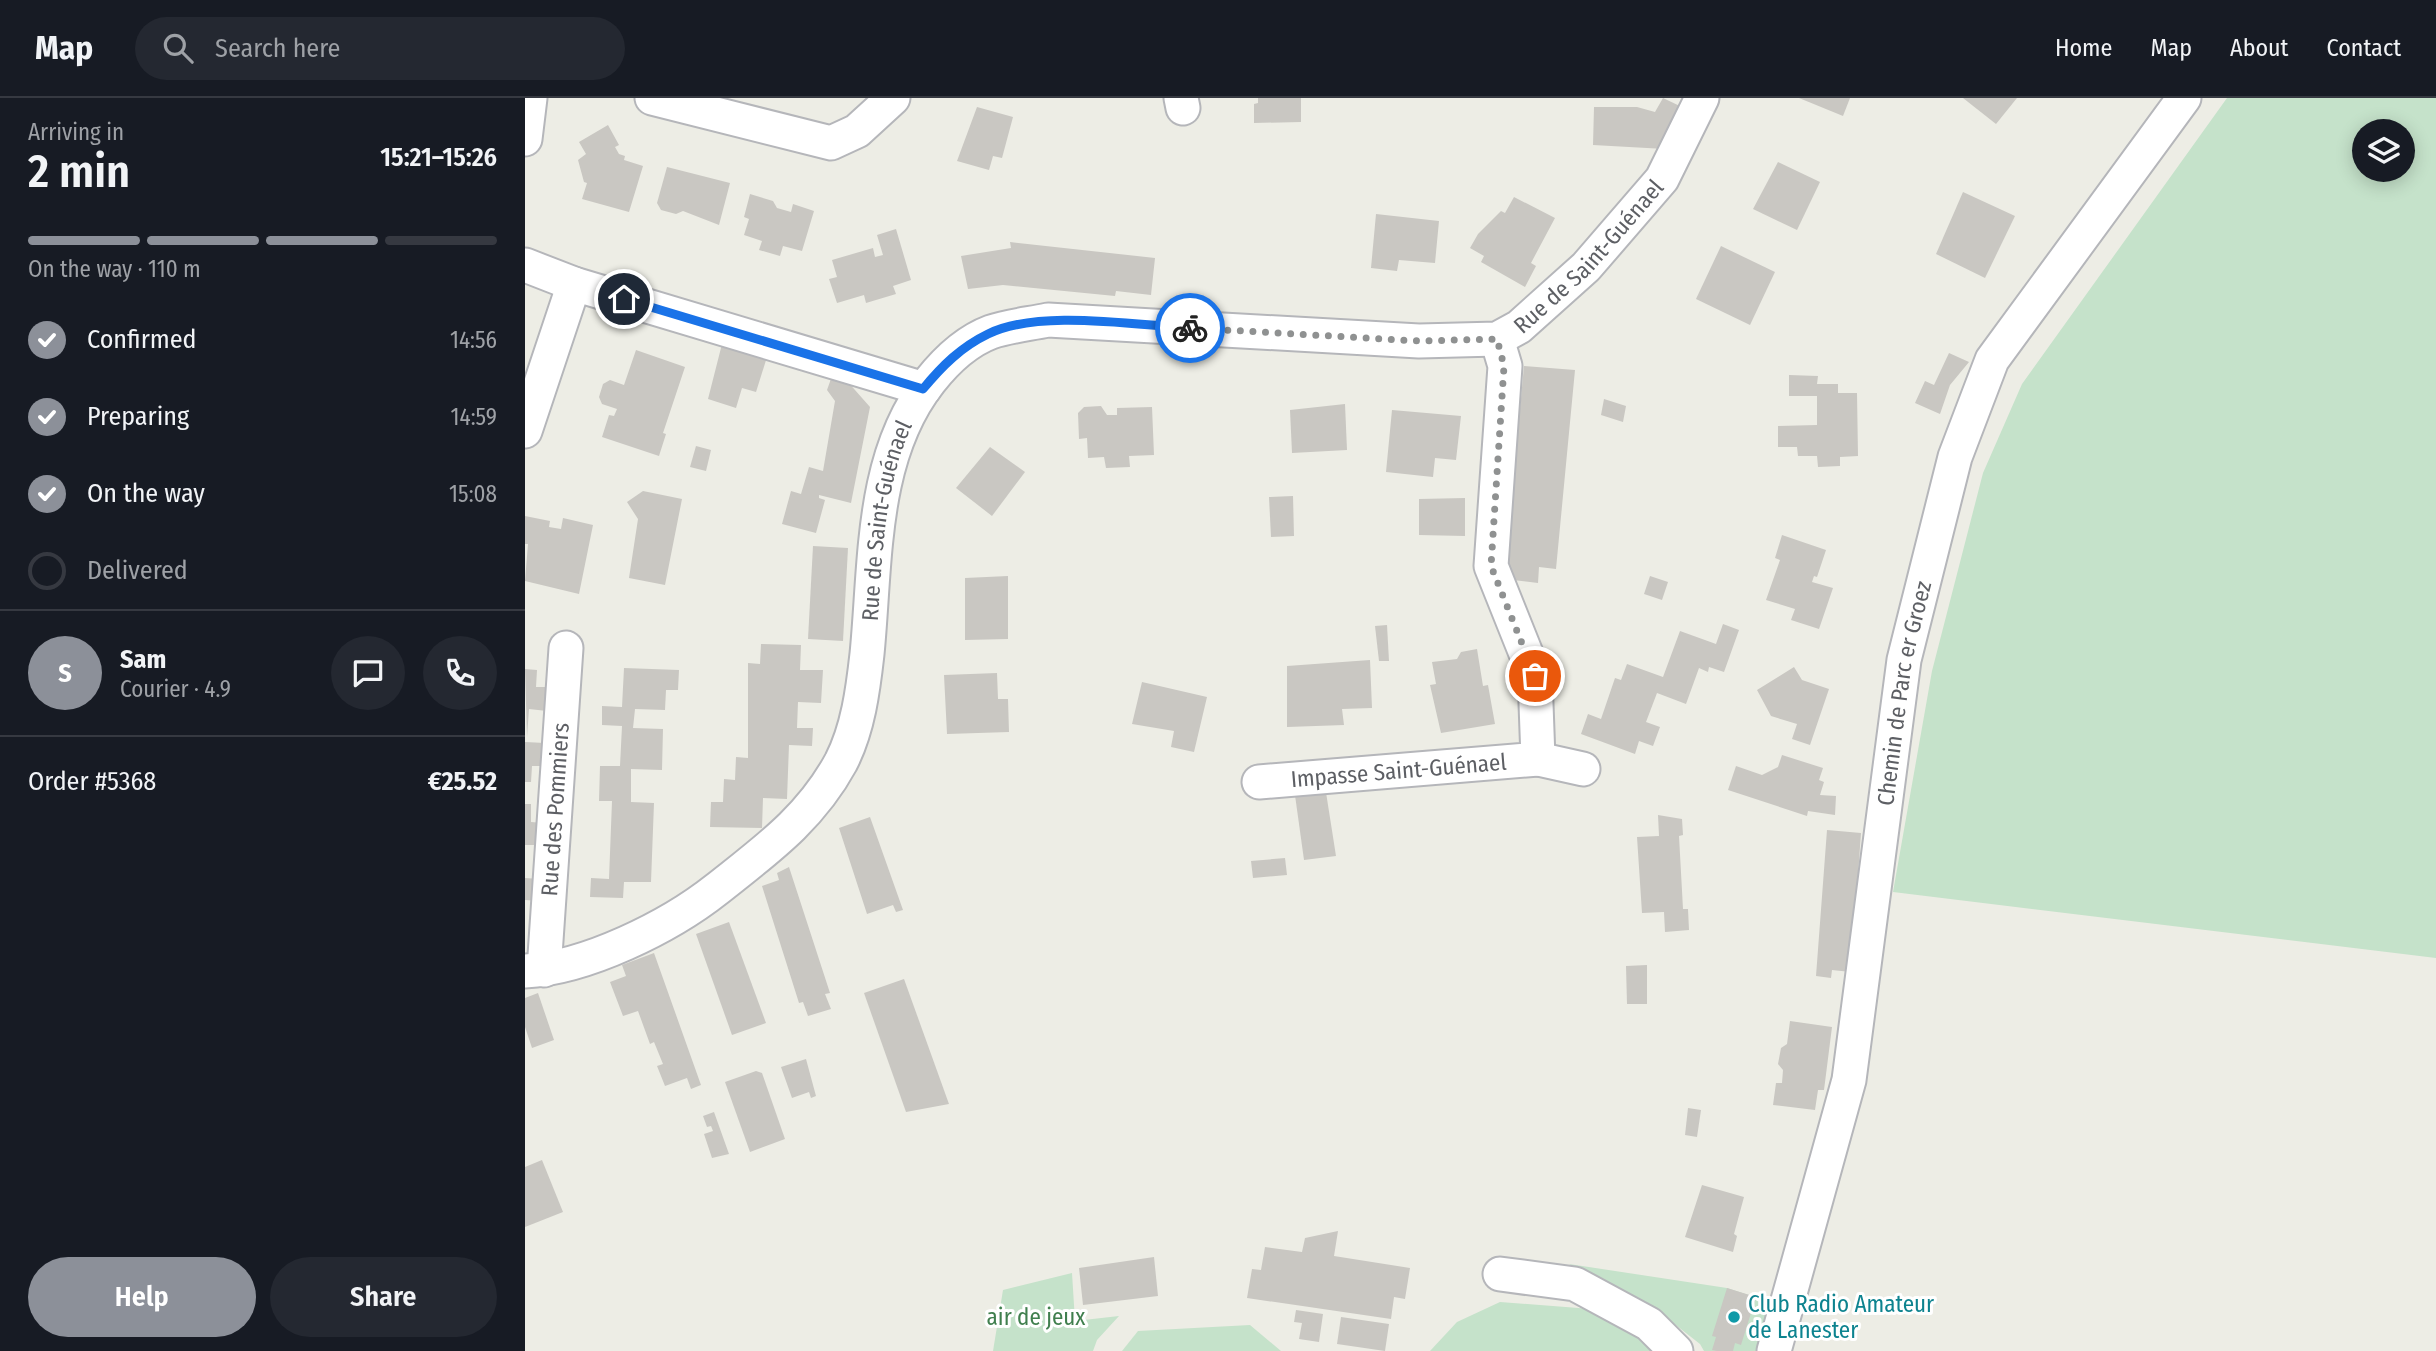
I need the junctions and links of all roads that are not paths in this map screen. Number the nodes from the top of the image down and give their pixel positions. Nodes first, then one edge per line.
1 (530, 98) edge
2 (652, 98) edge
3 (893, 98) edge
4 (1702, 98) edge
5 (2184, 98) edge
6 (525, 139) edge
7 (525, 265) edge
8 (574, 284) junction
9 (1497, 339) junction
10 (923, 389) junction
11 (525, 431) edge
12 (566, 648) dead end
13 (1538, 759) junction
14 (1583, 769) dead end
15 (1259, 782) dead end
16 (535, 971) edge
17 (1500, 1274) dead end
18 (1676, 1351) edge
19 (1774, 1351) edge

1 - 6 street
2 - 3 street
4 - 9 street, Rue de Saint-Guénael
5 - 19 street, Chemin de Parc er Groez
7 - 8 street
8 - 10 street
8 - 11 street
9 - 10 street, Rue de Saint-Guénael
9 - 13 street, Impasse Saint-Guénael
10 - 16 street, Rue de Saint-Guénael
12 - 16 street, Rue des Pommiers
13 - 14 street, Impasse Saint-Guénael
13 - 15 street, Impasse Saint-Guénael
17 - 18 street

